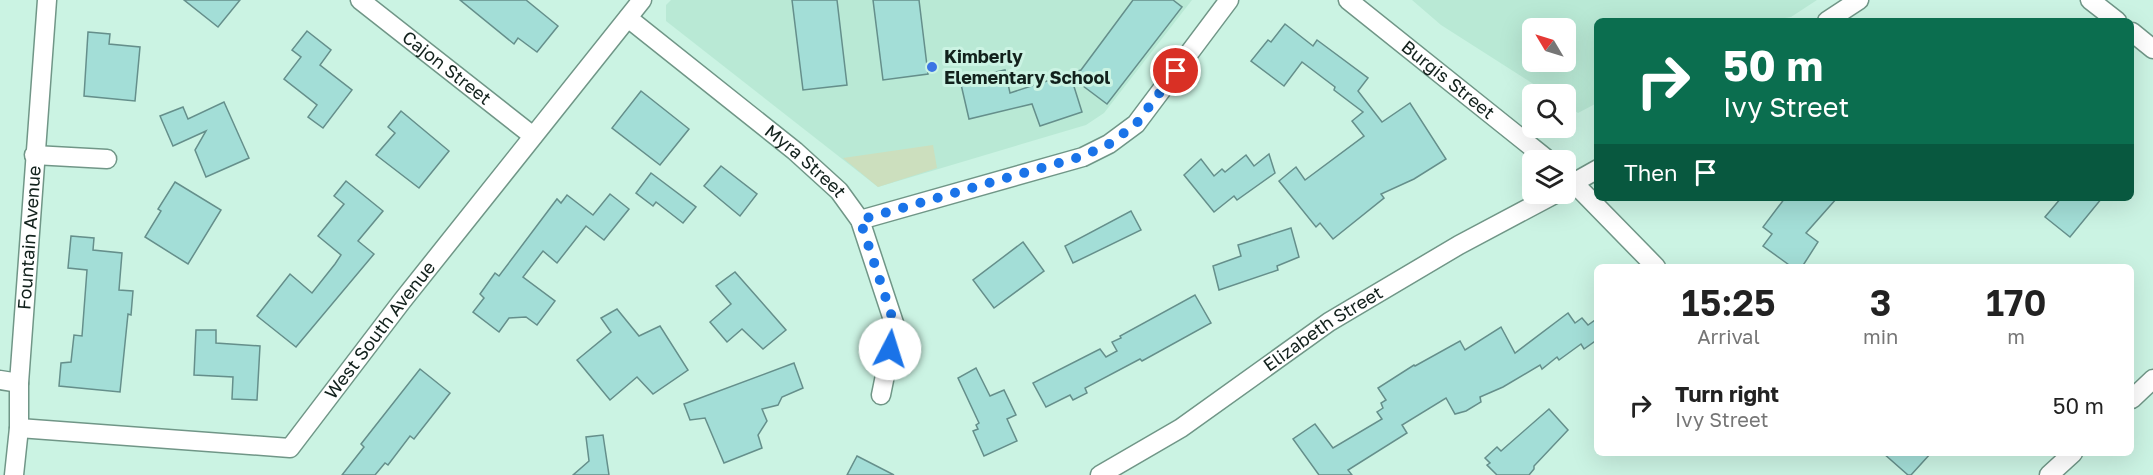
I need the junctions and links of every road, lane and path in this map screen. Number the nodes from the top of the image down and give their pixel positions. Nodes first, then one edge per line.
1 (47, 0) edge
2 (360, 0) edge
3 (642, 0) edge
4 (1229, 0) edge
5 (1348, 0) edge
6 (1859, 0) edge
7 (2090, 0) edge
8 (628, 18) junction
9 (1832, 18) edge
10 (2113, 18) edge
11 (2134, 34) edge
12 (2153, 49) edge
13 (533, 136) junction
14 (1536, 150) edge
15 (34, 155) junction
16 (107, 159) dead end
17 (1594, 172) edge
18 (1576, 179) edge
19 (1576, 189) edge
20 (1536, 204) edge
21 (860, 220) junction
22 (1653, 264) edge
23 (2153, 379) edge
24 (0, 380) edge
25 (19, 382) junction
26 (881, 395) dead end
27 (2134, 397) edge
28 (19, 428) junction
29 (2070, 456) edge
30 (14, 475) edge
31 (1100, 475) edge
32 (2049, 475) edge

1 - 15 street, Fountain Avenue
2 - 13 street, Cajon Street
3 - 8 street, West South Avenue
4 - 21 street
5 - 14 street, Burgis Street
6 - 9 street
7 - 10 street
8 - 13 street, West South Avenue
8 - 21 street, Myra Street
11 - 12 street
13 - 28 street, West South Avenue
15 - 16 street
15 - 25 street, Fountain Avenue
17 - 18 street
19 - 22 street
20 - 31 street, Elizabeth Street
21 - 26 street, Myra Street
23 - 27 street
24 - 25 street
25 - 28 street, Fountain Avenue
28 - 30 street, Fountain Avenue
29 - 32 street

